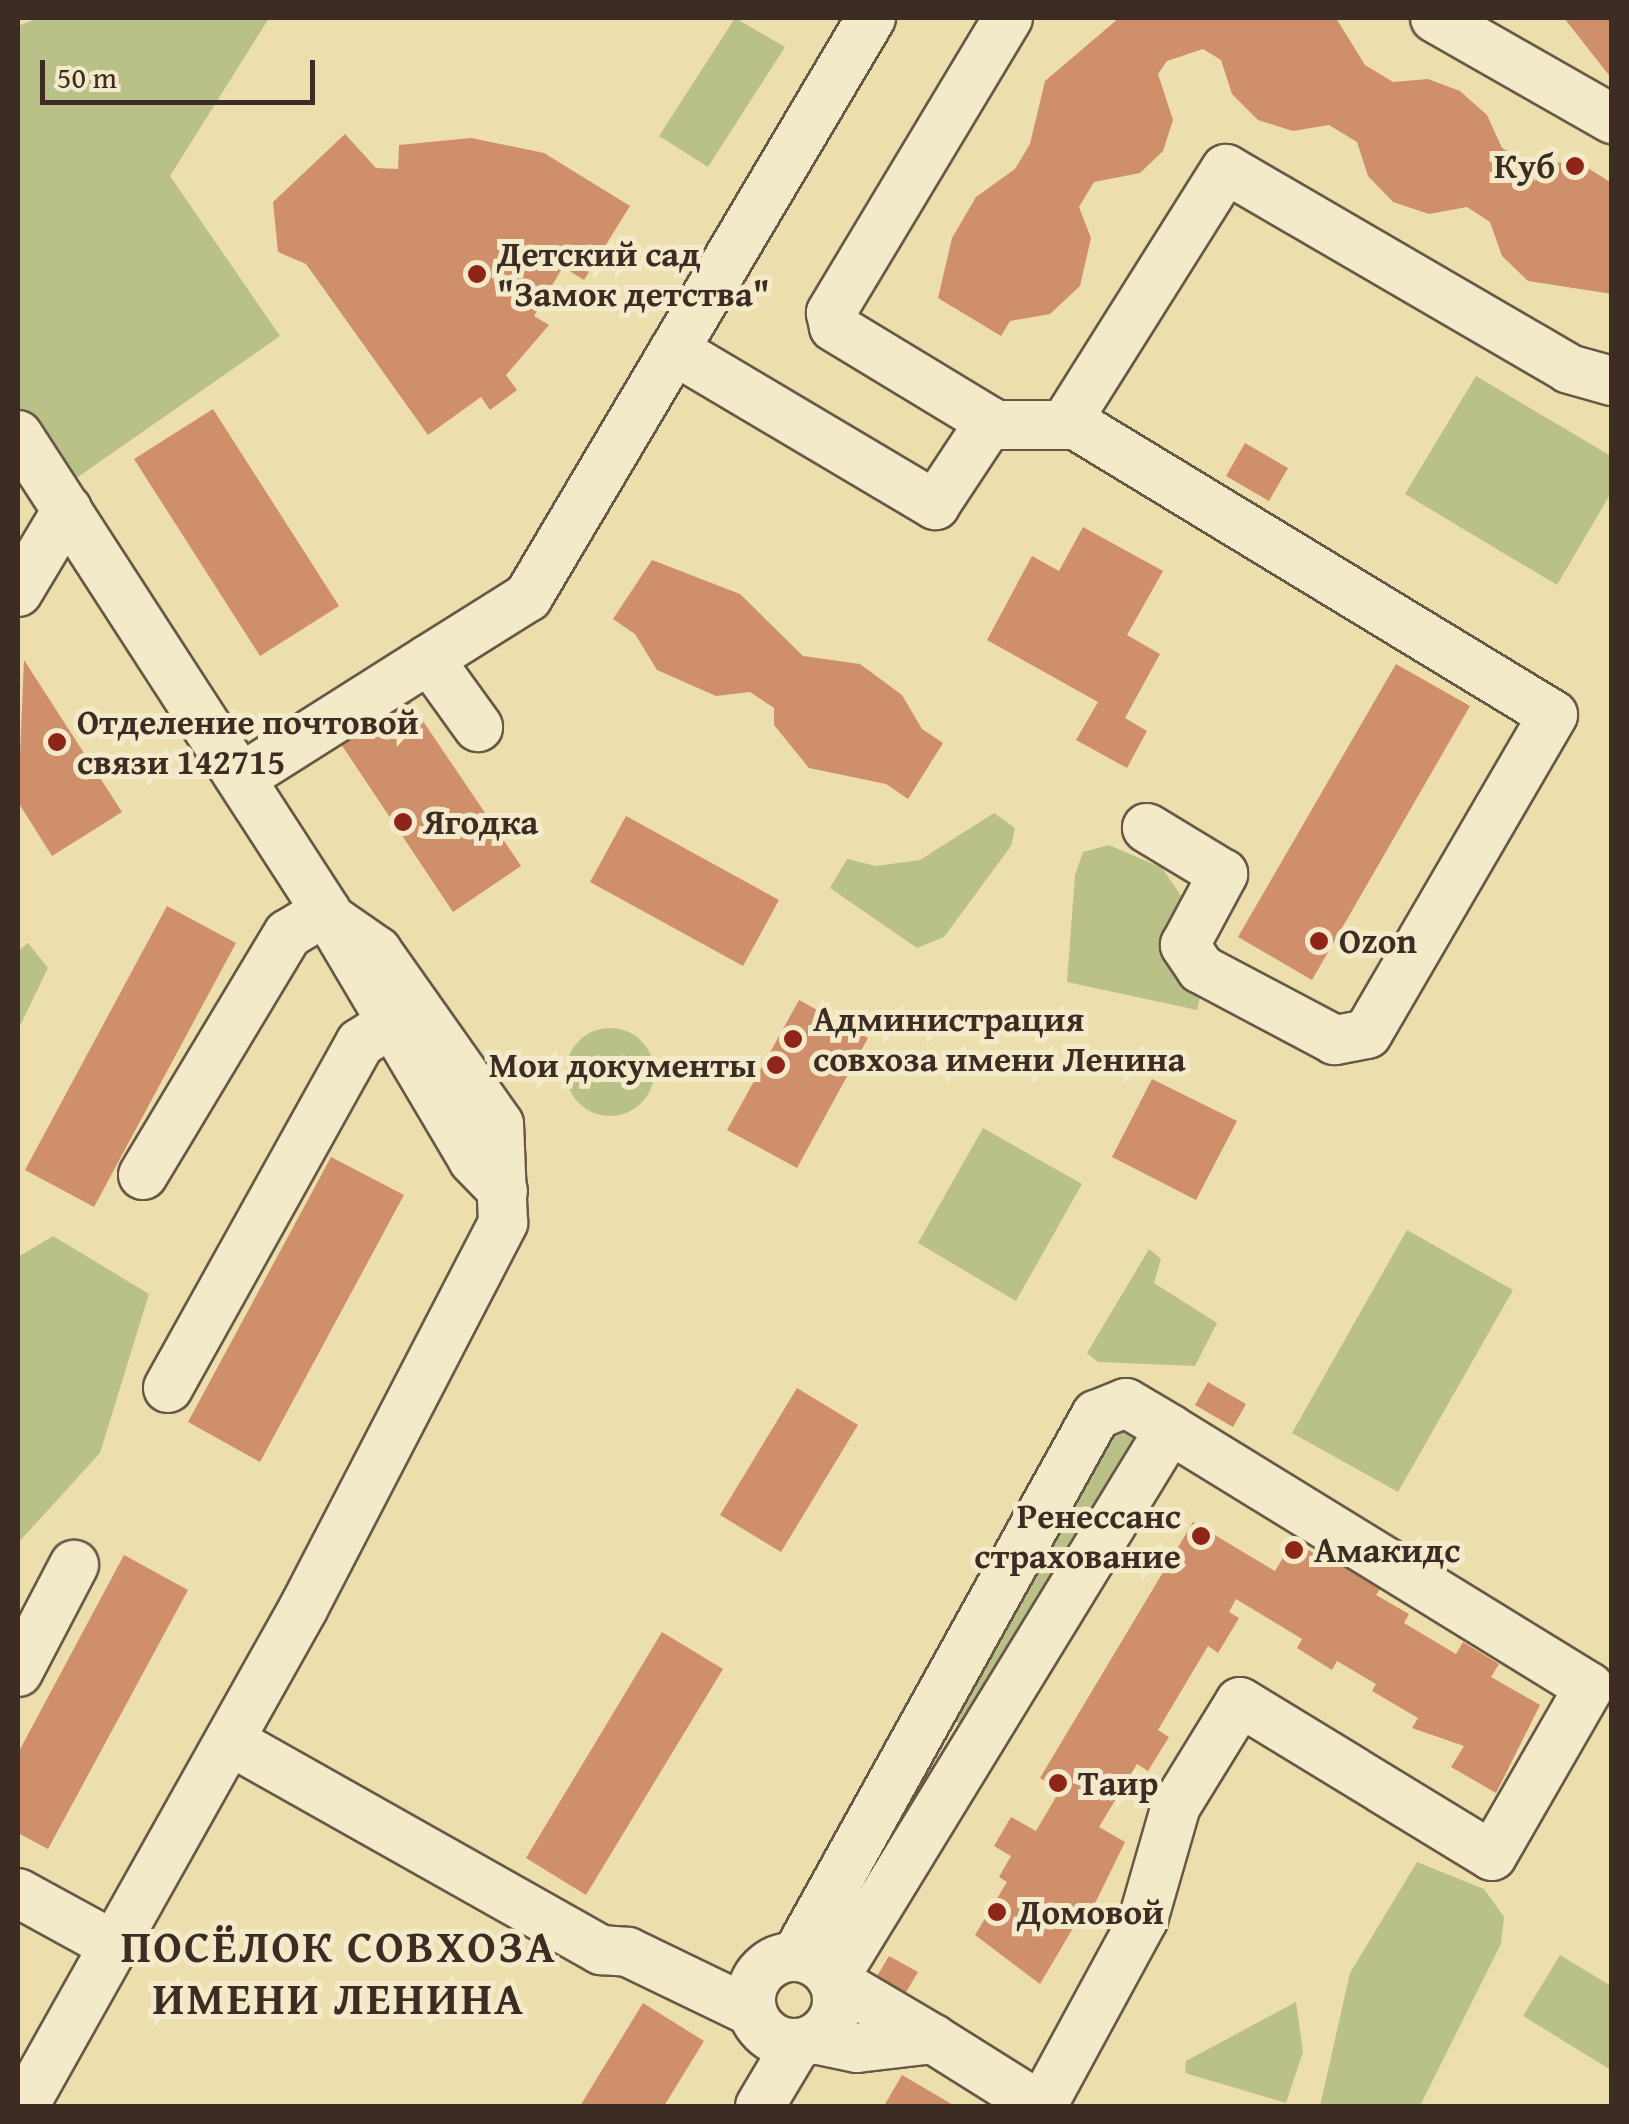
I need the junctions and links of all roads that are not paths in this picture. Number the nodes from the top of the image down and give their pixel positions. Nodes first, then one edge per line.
1 (871, 18) edge
2 (1008, 18) edge
3 (1436, 18) edge
4 (1612, 119) edge
5 (674, 350) junction
6 (1612, 382) edge
7 (1067, 421) junction
8 (990, 422) junction
9 (18, 435) edge
10 (66, 510) junction
11 (18, 592) edge
12 (430, 659) junction
13 (478, 727) dead end
14 (241, 778) junction
15 (1146, 828) dead end
16 (329, 915) junction
17 (367, 956) junction
18 (395, 1021) junction
19 (480, 1131) junction
20 (144, 1176) dead end
21 (168, 1388) dead end
22 (1170, 1429) junction
23 (74, 1566) dead end
24 (18, 1672) edge
25 (230, 1741) junction
26 (18, 1893) edge
27 (113, 1945) junction
28 (815, 1968) junction
29 (752, 2012) junction
30 (933, 2039) junction
31 (805, 2042) junction
32 (24, 2106) edge
33 (760, 2106) edge
34 (1041, 2106) edge

1 - 5 street
2 - 8 street
3 - 4 street
5 - 8 street
5 - 12 street
6 - 7 street
7 - 8 street
7 - 15 street
9 - 10 street
10 - 11 street
10 - 14 street
12 - 13 street
12 - 14 street
14 - 16 street
16 - 17 street
16 - 20 street
17 - 18 street
17 - 19 street
18 - 19 street
18 - 21 street
19 - 25 street
22 - 28 street
22 - 28 street
22 - 34 street
23 - 24 street
25 - 27 street
25 - 29 street
26 - 27 street
27 - 32 street
28 - 29 street
28 - 30 street
28 - 31 street
29 - 31 street
30 - 31 street
30 - 34 street
31 - 33 street

